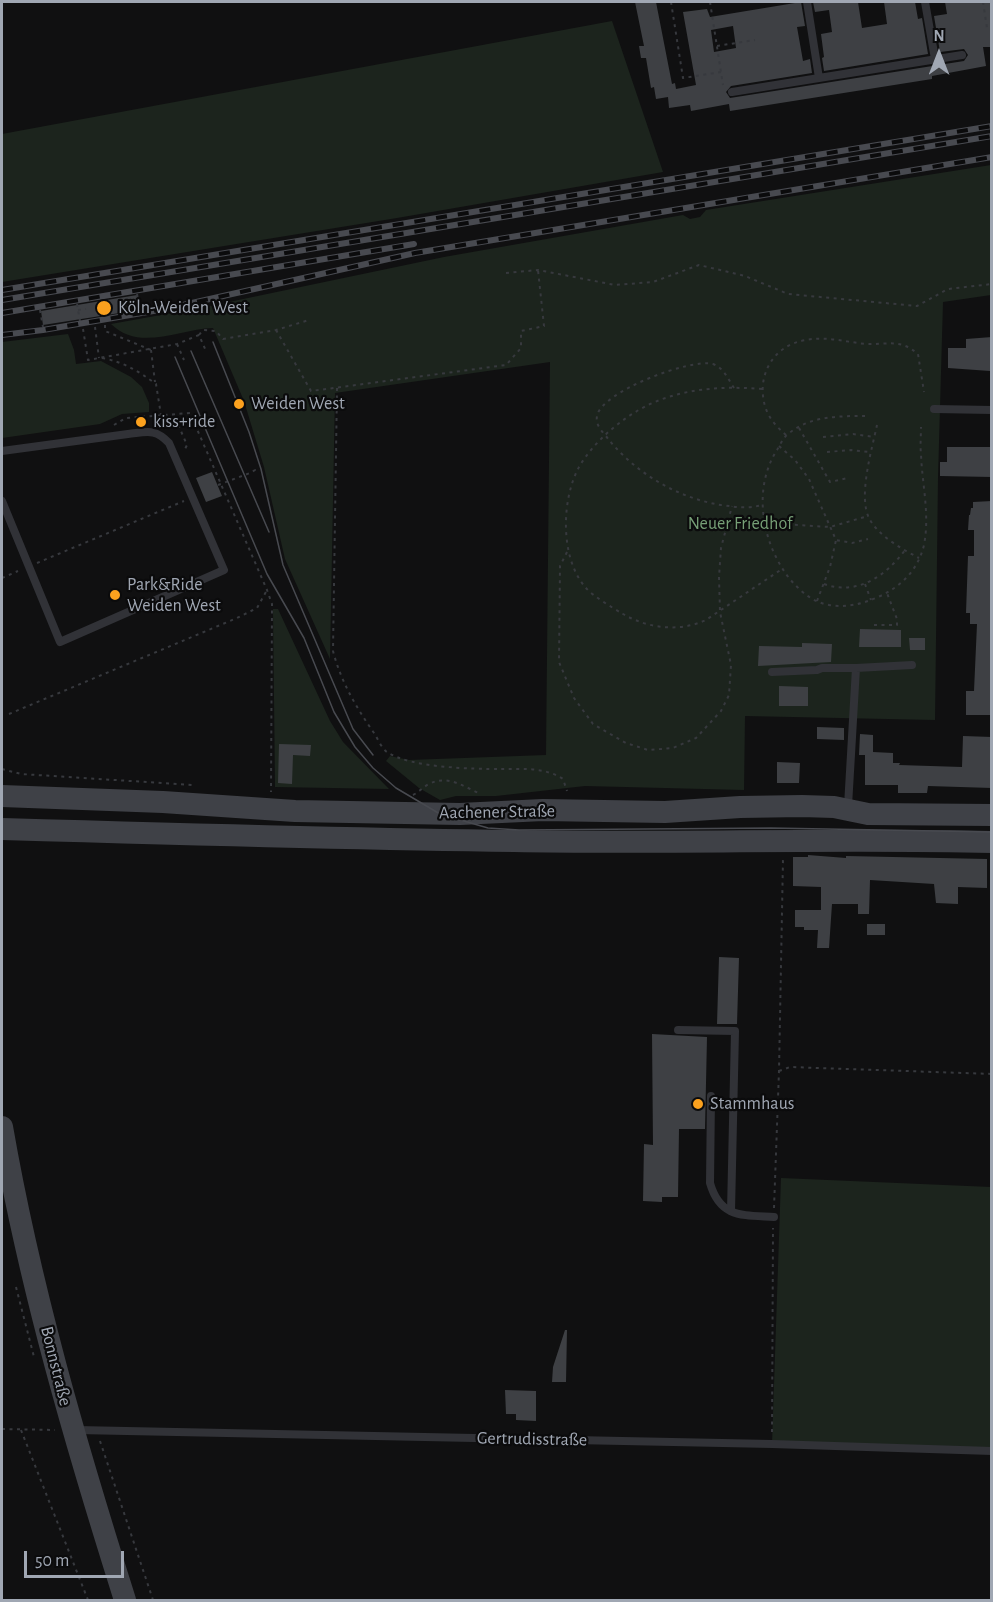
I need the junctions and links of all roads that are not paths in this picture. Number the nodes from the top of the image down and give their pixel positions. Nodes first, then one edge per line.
1 (807, 2) edge
2 (925, 2) edge
3 (962, 55) dead end
4 (935, 59) junction
5 (819, 78) junction
6 (732, 92) road end
7 (934, 409) dead end
8 (992, 411) edge
9 (2, 451) edge
10 (2, 501) edge
11 (912, 665) dead end
12 (856, 668) junction
13 (772, 672) dead end
14 (3, 795) edge
15 (817, 807) junction
16 (847, 810) junction
17 (992, 815) edge
18 (3, 831) edge
19 (992, 842) edge
20 (783, 849) junction
21 (678, 1030) dead end
22 (711, 1095) dead end
23 (2, 1128) edge
24 (731, 1211) junction
25 (774, 1216) road end
26 (63, 1430) junction
27 (992, 1451) edge
28 (125, 1600) edge

1 - 5 lane
2 - 4 lane
3 - 4 lane
4 - 5 lane
5 - 6 lane
7 - 8 lane
9 - 10 lane
11 - 12 lane
12 - 13 lane
12 - 16 lane
14 - 15 main road, Aachener Straße
15 - 16 main road, Aachener Straße
15 - 20 main road
16 - 17 main road, Aachener Straße
18 - 20 main road, Aachener Straße
19 - 20 main road, Aachener Straße
21 - 24 lane
22 - 24 lane
23 - 26 main road, Bonnstraße
24 - 25 lane
26 - 27 lane, Gertrudisstraße
26 - 28 main road, Bonnstraße

